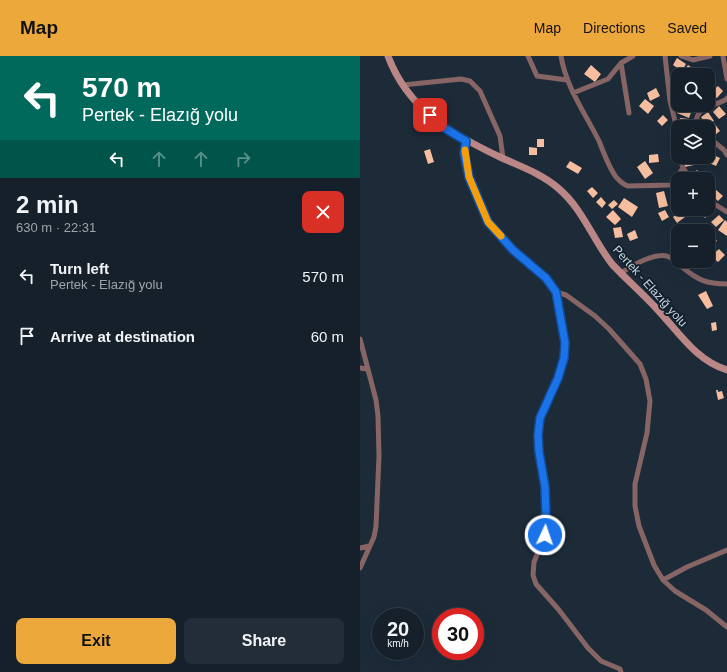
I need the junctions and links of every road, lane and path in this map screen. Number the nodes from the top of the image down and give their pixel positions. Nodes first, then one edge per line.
1 (388, 56) edge
2 (528, 56) edge
3 (563, 56) edge
4 (633, 56) edge
5 (665, 56) edge
6 (681, 56) edge
7 (710, 56) edge
8 (723, 56) edge
9 (622, 63) junction
10 (727, 79) edge
11 (567, 80) junction
12 (403, 85) junction
13 (573, 93) junction
14 (727, 98) edge
15 (629, 113) dead end
16 (675, 120) edge
17 (697, 120) edge
18 (466, 141) junction
19 (715, 143) edge
20 (727, 153) edge
21 (503, 158) junction
22 (682, 164) edge
23 (683, 168) junction
24 (686, 172) edge
25 (715, 204) edge
26 (727, 212) edge
27 (621, 273) junction
28 (727, 284) edge
29 (556, 292) junction
30 (360, 339) edge
31 (360, 368) edge
32 (367, 369) junction
33 (727, 370) edge
34 (369, 546) junction
35 (360, 548) edge
36 (727, 550) edge
37 (360, 568) edge
38 (663, 580) junction
39 (727, 627) edge
40 (621, 672) edge

1 - 12 main road, Pertek - Elazığ yolu
2 - 11 street
3 - 11 street
4 - 9 street
5 - 16 street
6 - 7 street
8 - 10 street
9 - 13 street
9 - 15 street
11 - 13 street
12 - 18 main road, Pertek - Elazığ yolu
12 - 21 street
13 - 23 street
14 - 17 street
18 - 21 main road, Pertek - Elazığ yolu
18 - 29 street
19 - 20 street
21 - 27 main road, Pertek - Elazığ yolu
22 - 23 street
23 - 24 street
25 - 26 street
27 - 28 street
27 - 33 main road, Pertek - Elazığ yolu
29 - 38 street
29 - 40 street
30 - 32 street
31 - 32 street
32 - 34 street
34 - 35 street
34 - 37 street
36 - 38 street
38 - 39 street

